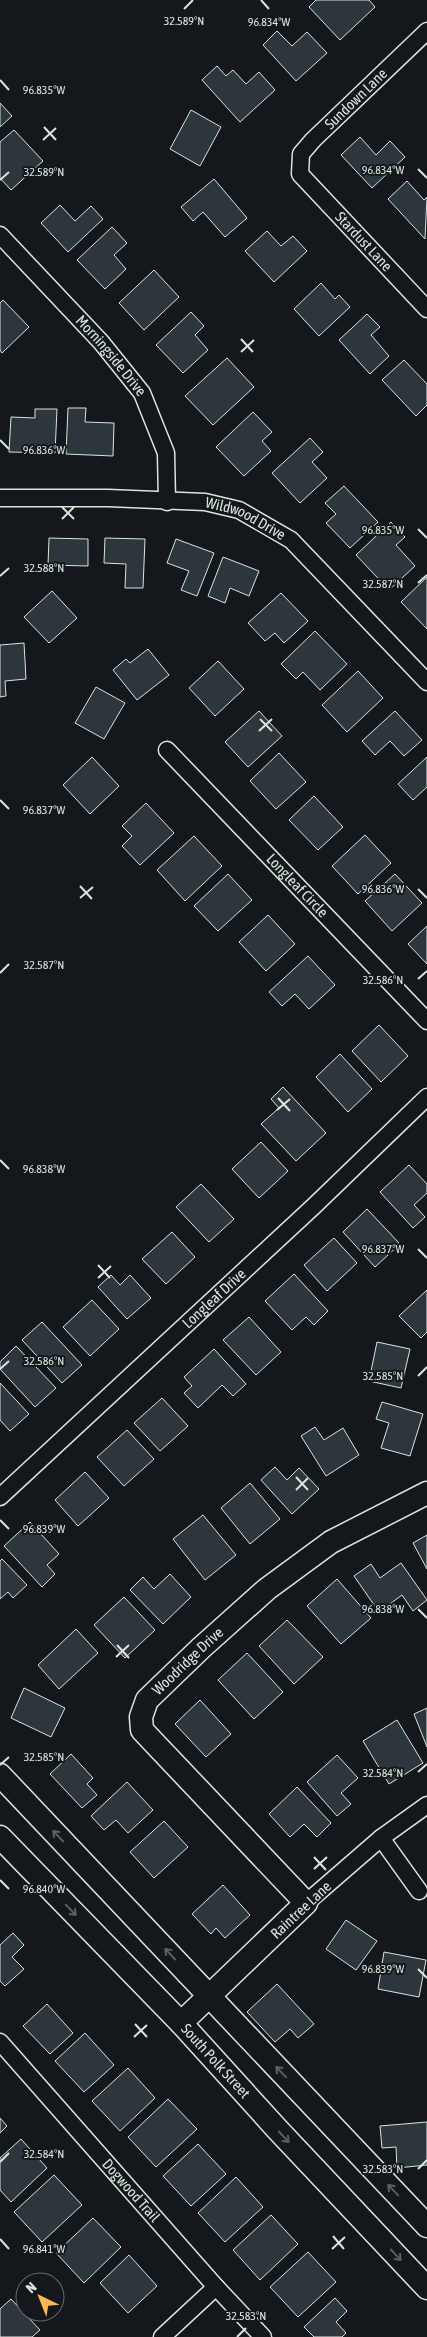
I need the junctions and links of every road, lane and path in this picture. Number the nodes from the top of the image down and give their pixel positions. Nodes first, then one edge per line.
1 (427, 31) edge
2 (300, 174) joint
3 (0, 236) edge
4 (427, 309) edge
5 (0, 498) edge
6 (167, 502) junction
7 (427, 682) edge
8 (167, 750) dead end
9 (427, 1021) edge
10 (427, 1097) edge
11 (427, 1493) edge
12 (0, 1497) edge
13 (0, 1775) edge
14 (427, 1805) edge
15 (0, 1837) edge
16 (381, 1838) junction
17 (419, 1890) dead end
18 (306, 1903) junction
19 (209, 1996) junction
20 (181, 2022) junction
21 (0, 2042) edge
22 (427, 2226) edge
23 (216, 2287) junction
24 (427, 2288) edge
25 (162, 2337) edge
26 (263, 2337) edge

1 - 2 street, Sundown Lane
2 - 4 street, Stardust Lane
3 - 6 street, Morningside Drive
5 - 6 street, Wildwood Drive
6 - 7 street, Wildwood Drive
8 - 9 street, Longleaf Circle
10 - 12 street, Longleaf Drive
11 - 18 main road, Woodridge Drive
19 -> 13 main road
14 - 16 street, Raintree Lane
15 -> 20 main road, South Polk Street
16 - 17 street
16 - 18 street, Raintree Lane
18 - 19 main road, Raintree Lane
19 - 20 main road, Raintree Lane
22 -> 19 main road
20 -> 24 main road, South Polk Street
21 - 23 street, Dogwood Trail
23 - 25 street
23 - 26 street, Dogwood Trail

